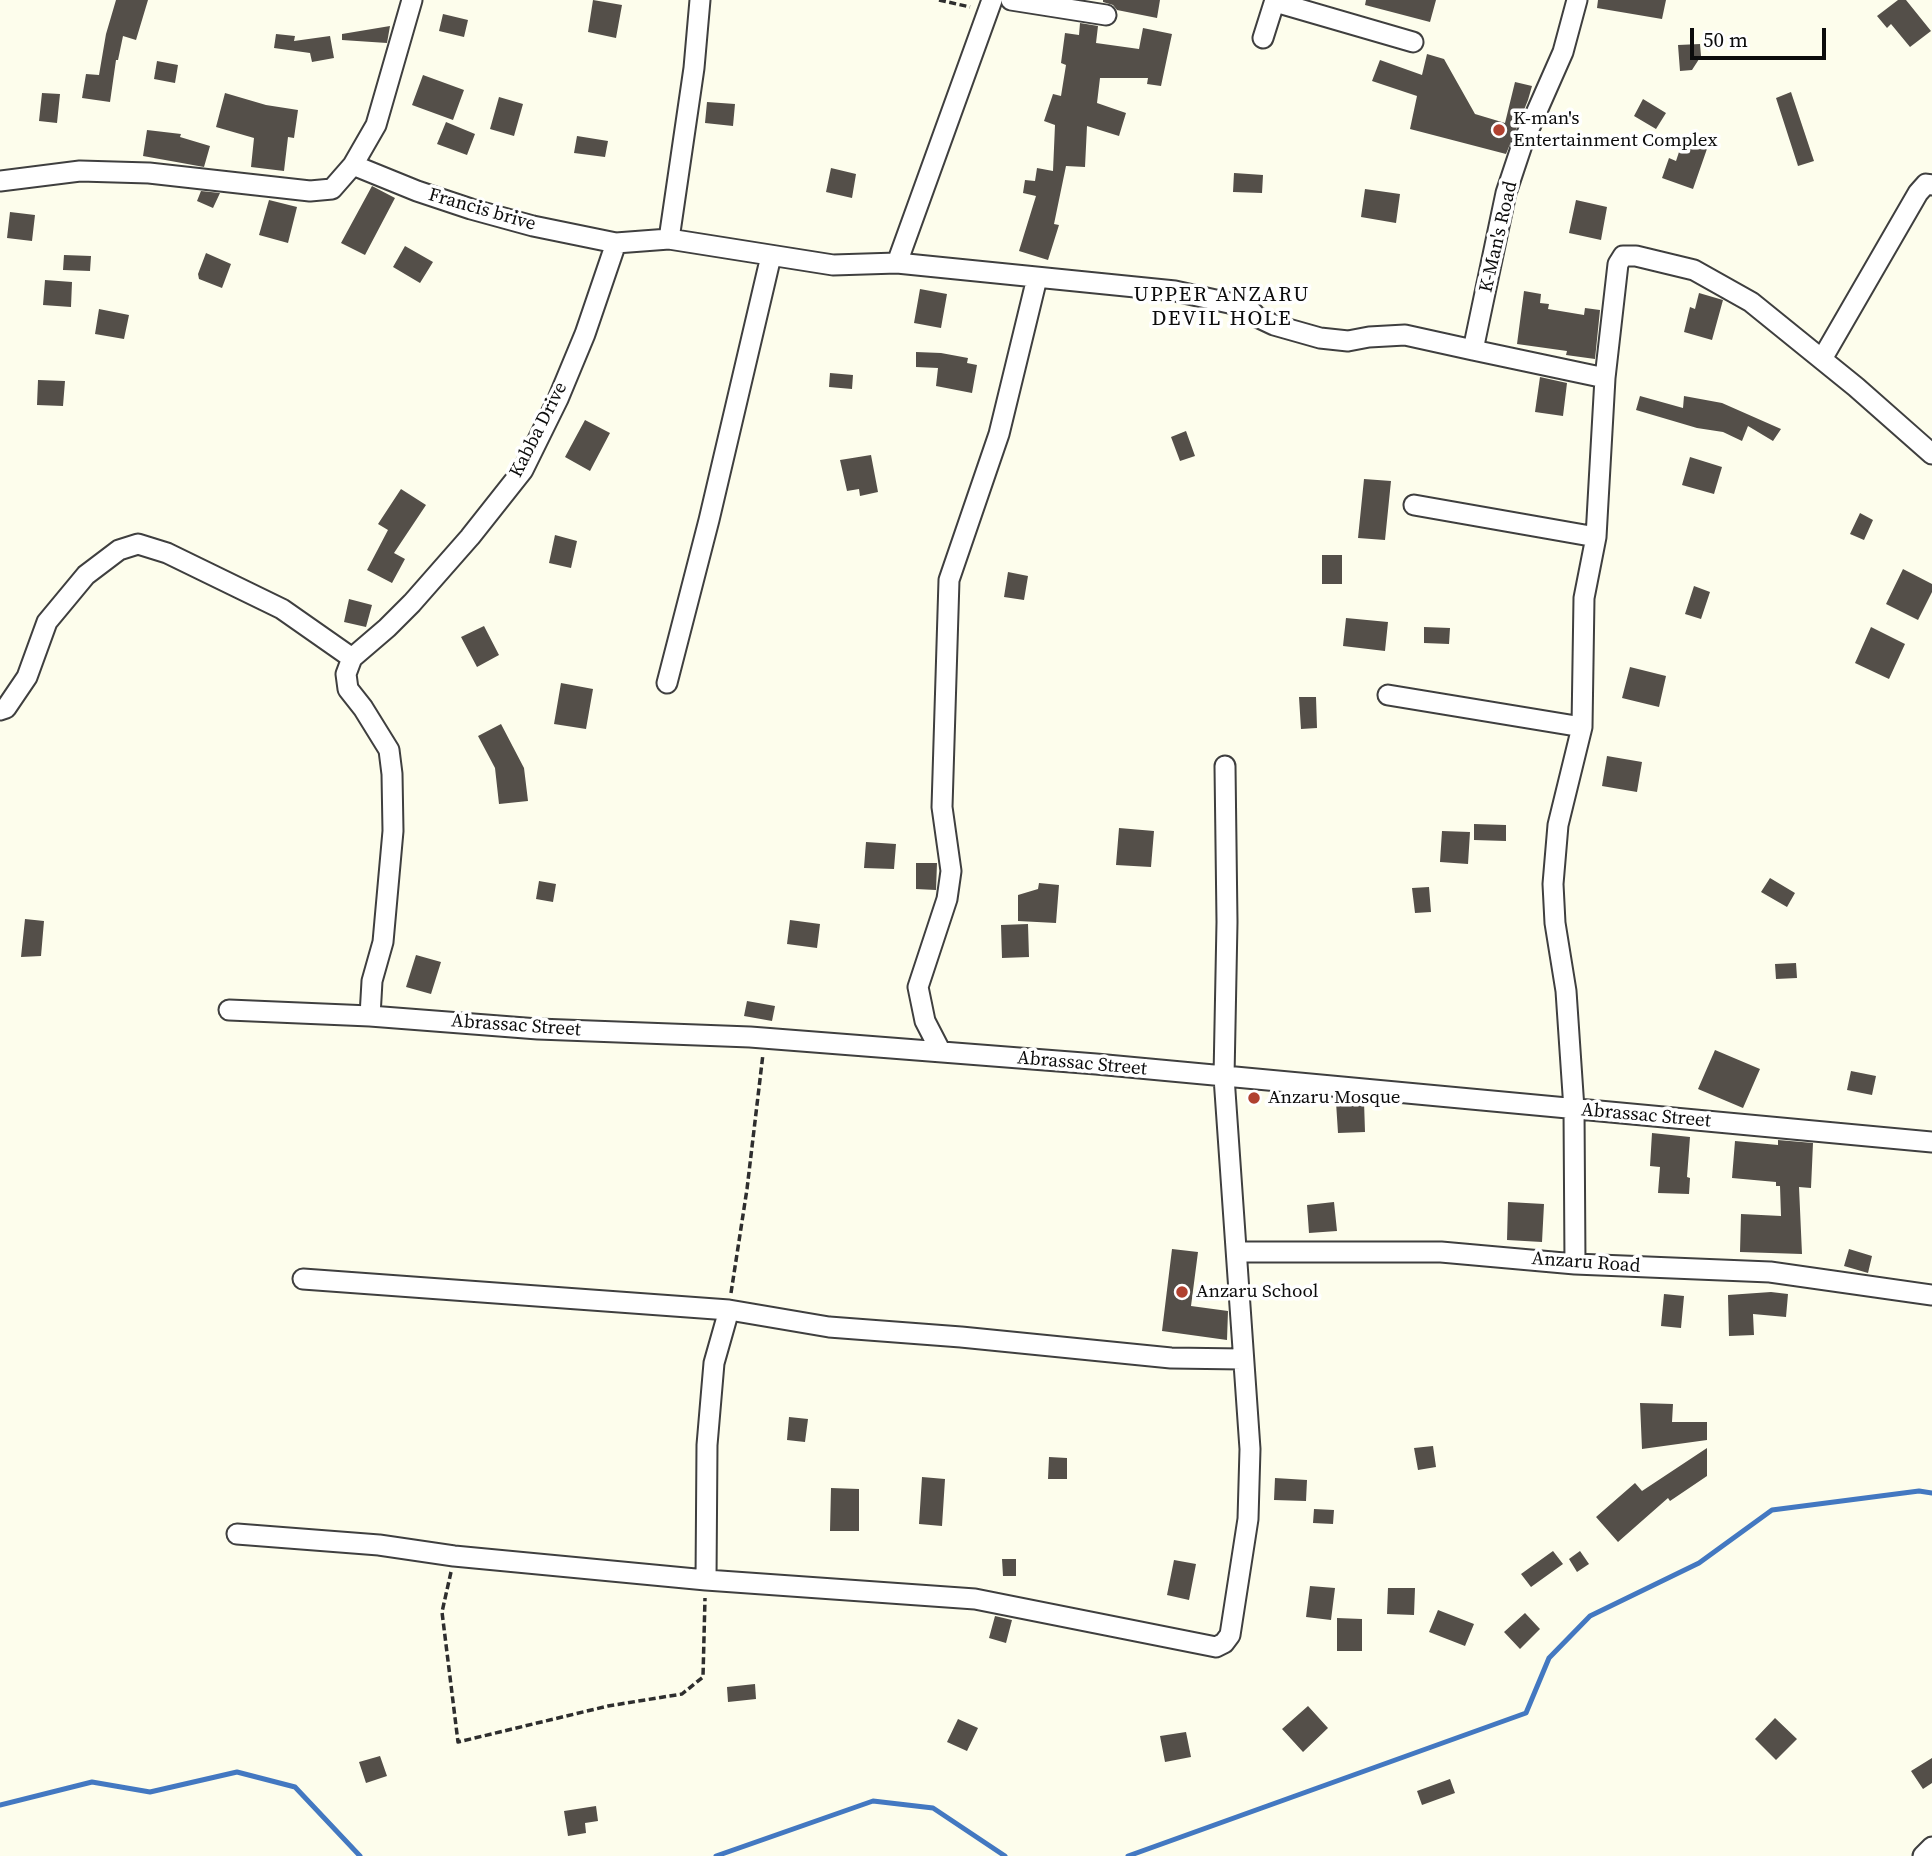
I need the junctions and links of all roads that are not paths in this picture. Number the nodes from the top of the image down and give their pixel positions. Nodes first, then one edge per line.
1 (412, 0) edge
2 (700, 0) edge
3 (1011, 0) edge
4 (1577, 0) edge
5 (1275, 1) edge
6 (991, 6) edge
7 (1106, 15) dead end
8 (1263, 38) dead end
9 (1413, 43) dead end
10 (353, 165) junction
11 (0, 181) edge
12 (1932, 185) edge
13 (669, 239) junction
14 (616, 243) junction
15 (771, 257) junction
16 (897, 262) junction
17 (1037, 278) junction
18 (1473, 350) junction
19 (1822, 359) junction
20 (1605, 378) junction
21 (1932, 454) edge
22 (1414, 505) dead end
23 (1595, 537) junction
24 (352, 658) junction
25 (667, 683) dead end
26 (1388, 695) dead end
27 (0, 710) edge
28 (1583, 727) junction
29 (1225, 766) dead end
30 (229, 1010) dead end
31 (370, 1016) junction
32 (941, 1052) junction
33 (1224, 1077) junction
34 (1574, 1109) junction
35 (1932, 1142) edge
36 (1238, 1252) junction
37 (1575, 1264) junction
38 (303, 1279) dead end
39 (1932, 1295) edge
40 (729, 1310) junction
41 (1242, 1359) junction
42 (237, 1534) dead end
43 (706, 1580) junction
44 (1932, 1847) edge
45 (1923, 1856) edge

1 - 10 street
2 - 13 street
3 - 7 street
4 - 18 street, K-Man's Road
5 - 8 street
5 - 9 street
6 - 16 street
10 - 11 street
10 - 14 street, Francis brive
12 - 19 street
13 - 14 street
13 - 15 street
14 - 24 street, Kabba Drive
15 - 16 street
15 - 25 street
16 - 17 street
17 - 18 street
17 - 32 street
18 - 20 street
19 - 20 street
19 - 21 street
20 - 23 street
22 - 23 street
23 - 28 street
24 - 27 street
24 - 31 street
26 - 28 street
28 - 34 street
29 - 33 street
30 - 31 street, Abrassac Street
31 - 32 street, Abrassac Street
32 - 33 street, Abrassac Street
33 - 34 street, Abrassac Street
33 - 36 street
34 - 35 street, Abrassac Street
34 - 37 street
36 - 37 street, Anzaru Road
36 - 41 street
37 - 39 street, Anzaru Road
38 - 40 street
40 - 41 street
40 - 43 street
41 - 43 street
42 - 43 street
44 - 45 street

